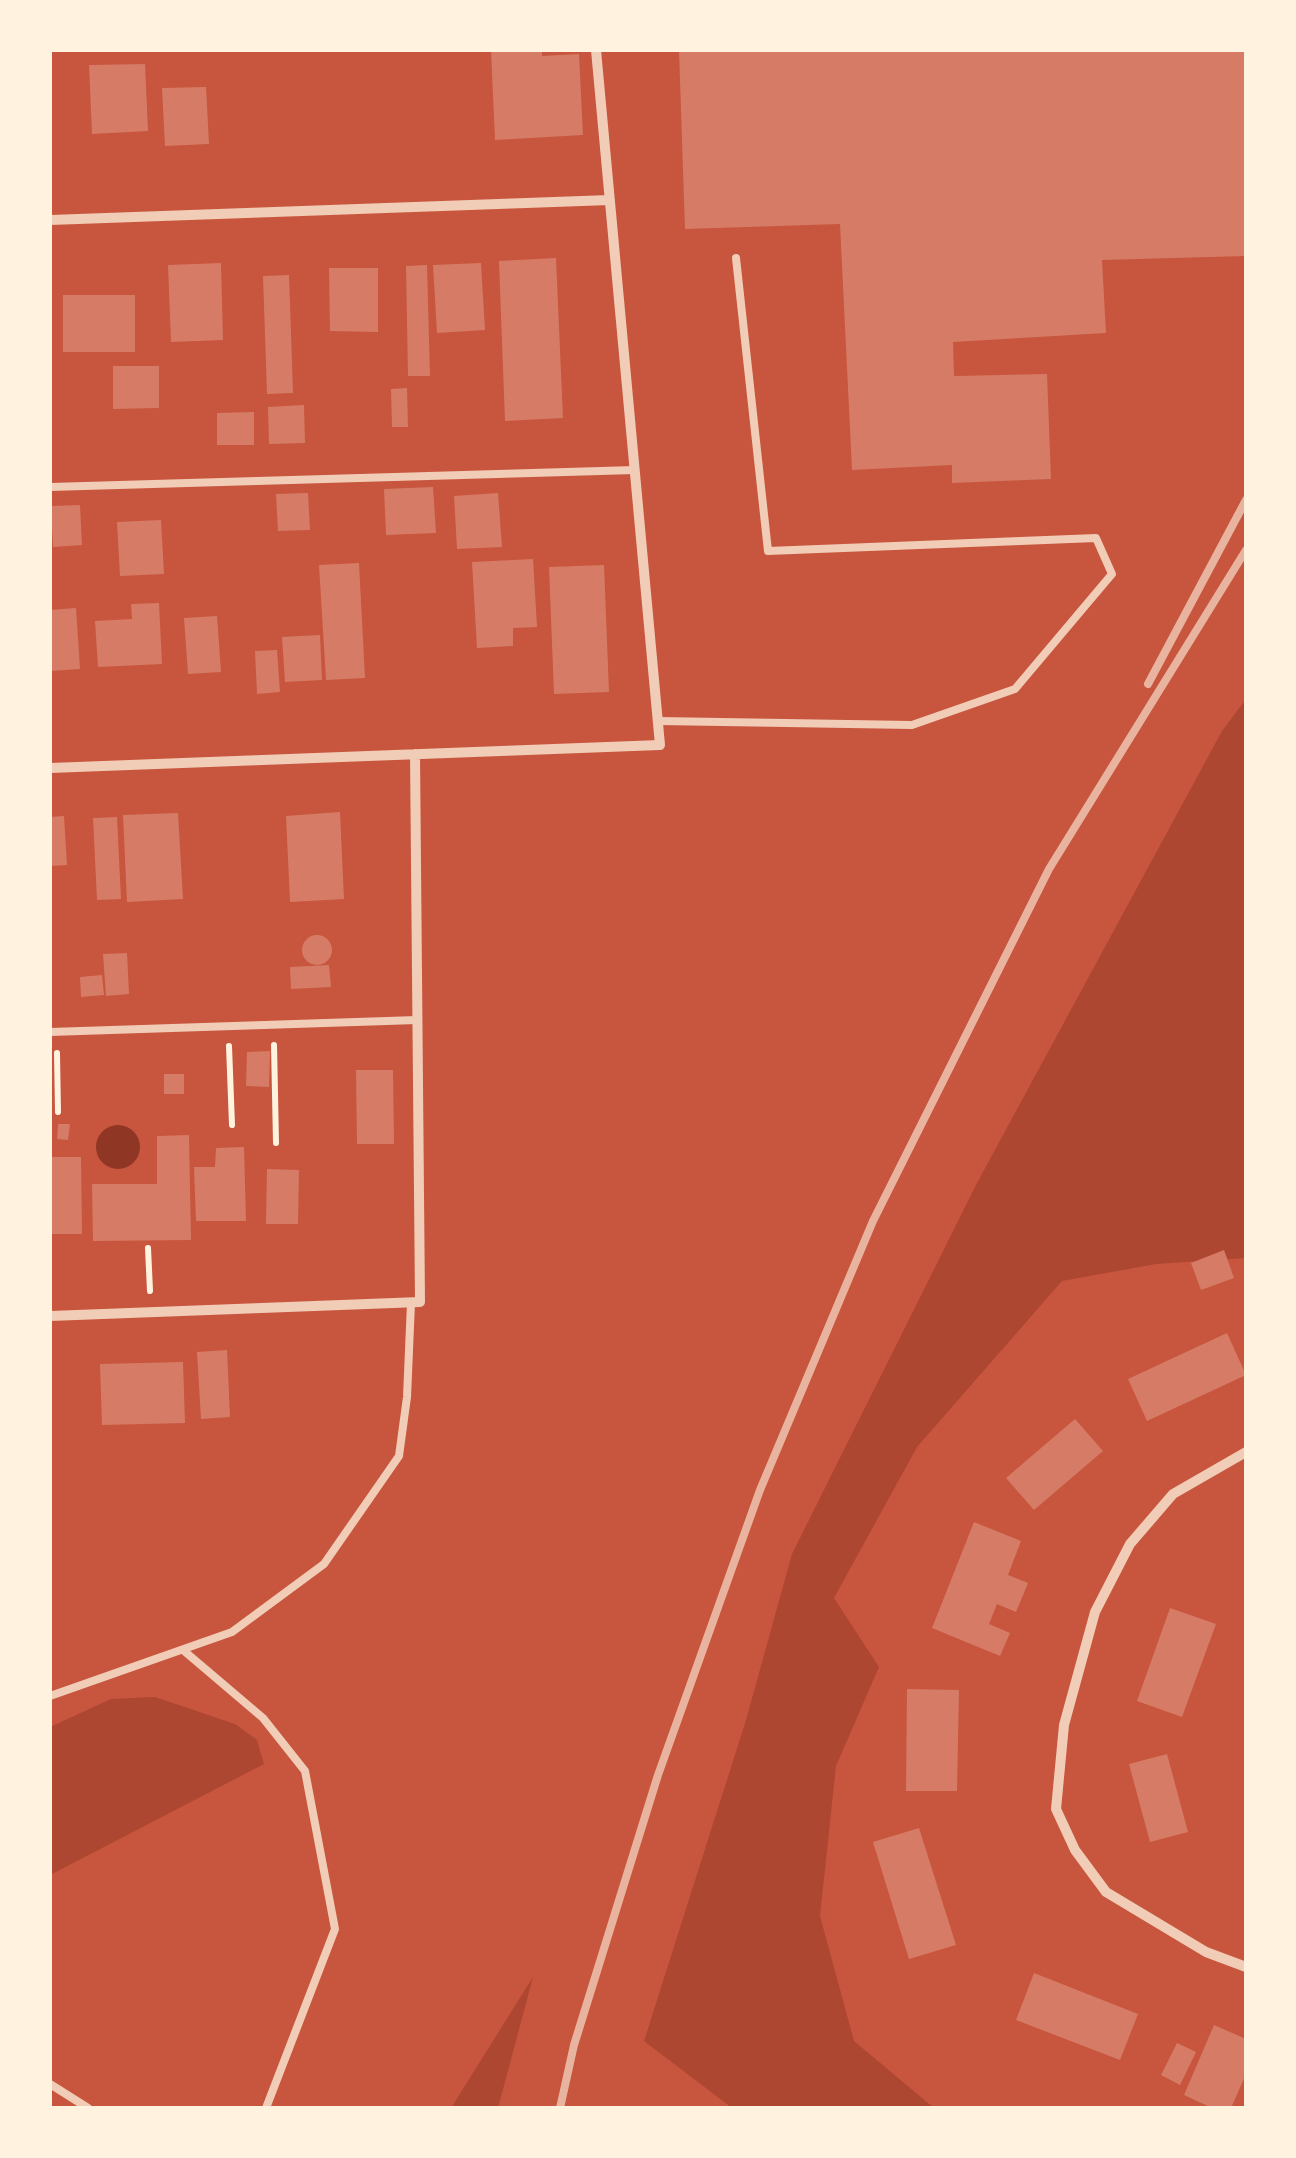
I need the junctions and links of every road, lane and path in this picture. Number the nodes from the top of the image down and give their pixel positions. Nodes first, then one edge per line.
1 (596, 50) edge
2 (610, 200) junction
3 (50, 220) edge
4 (736, 258) dead end
5 (635, 470) junction
6 (50, 486) edge
7 (658, 720) junction
8 (416, 754) junction
9 (50, 768) edge
10 (418, 1020) junction
11 (274, 1025) junction
12 (228, 1026) junction
13 (53, 1032) edge
14 (58, 1112) dead end
15 (232, 1124) dead end
16 (276, 1144) dead end
17 (148, 1248) dead end
18 (415, 1302) junction
19 (151, 1312) junction
20 (50, 1316) edge
21 (1246, 1452) edge
22 (183, 1650) junction
23 (50, 1696) edge
24 (1246, 1968) edge
25 (50, 2084) edge
26 (88, 2108) edge
27 (266, 2108) edge

1 - 2 street
2 - 3 street
2 - 5 street
4 - 7 lane
5 - 6 lane
5 - 7 street
7 - 8 street
8 - 9 street
8 - 10 street
10 - 11 lane
10 - 18 street
11 - 12 lane
11 - 16 path
12 - 13 lane
12 - 15 path
13 - 14 path
17 - 19 path
18 - 19 street
18 - 22 lane
19 - 20 street
21 - 24 street
22 - 23 lane
22 - 27 lane
25 - 26 lane

